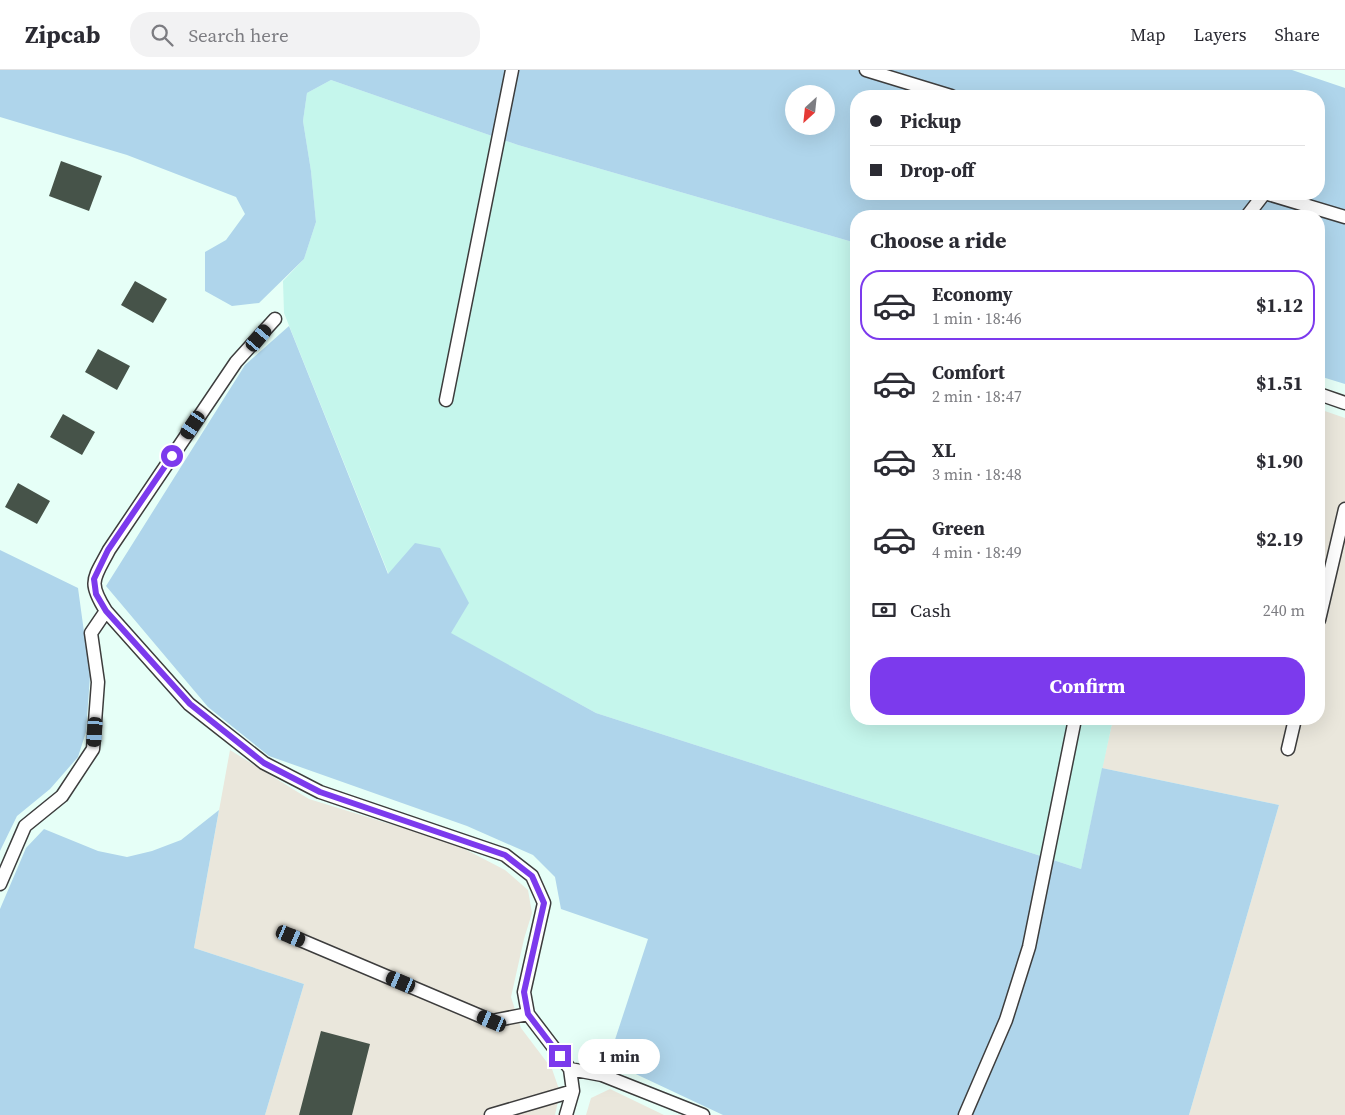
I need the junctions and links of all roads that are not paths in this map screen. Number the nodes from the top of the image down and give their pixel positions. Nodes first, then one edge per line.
1 (512, 70) edge
2 (866, 70) edge
3 (931, 90) edge
4 (1259, 200) edge
5 (1288, 200) edge
6 (1252, 210) edge
7 (1322, 210) edge
8 (1325, 211) edge
9 (1345, 217) edge
10 (275, 318) dead end
11 (1325, 396) edge
12 (446, 400) dead end
13 (1345, 403) edge
14 (1345, 509) edge
15 (1325, 594) edge
16 (106, 611) junction
17 (1074, 725) edge
18 (1294, 725) edge
19 (1288, 749) dead end
20 (0, 884) edge
21 (291, 936) dead end
22 (528, 1014) junction
23 (570, 1070) junction
24 (573, 1091) junction
25 (491, 1115) edge
26 (566, 1115) edge
27 (703, 1115) edge
28 (965, 1115) edge

1 - 12 lane
2 - 3 lane
4 - 6 lane
5 - 7 lane
8 - 9 lane
10 - 16 lane
11 - 13 lane
14 - 15 lane
16 - 20 lane
16 - 22 lane
17 - 28 lane
18 - 19 lane
21 - 22 lane
22 - 23 lane
23 - 24 lane
23 - 27 lane
24 - 25 lane
24 - 26 lane

